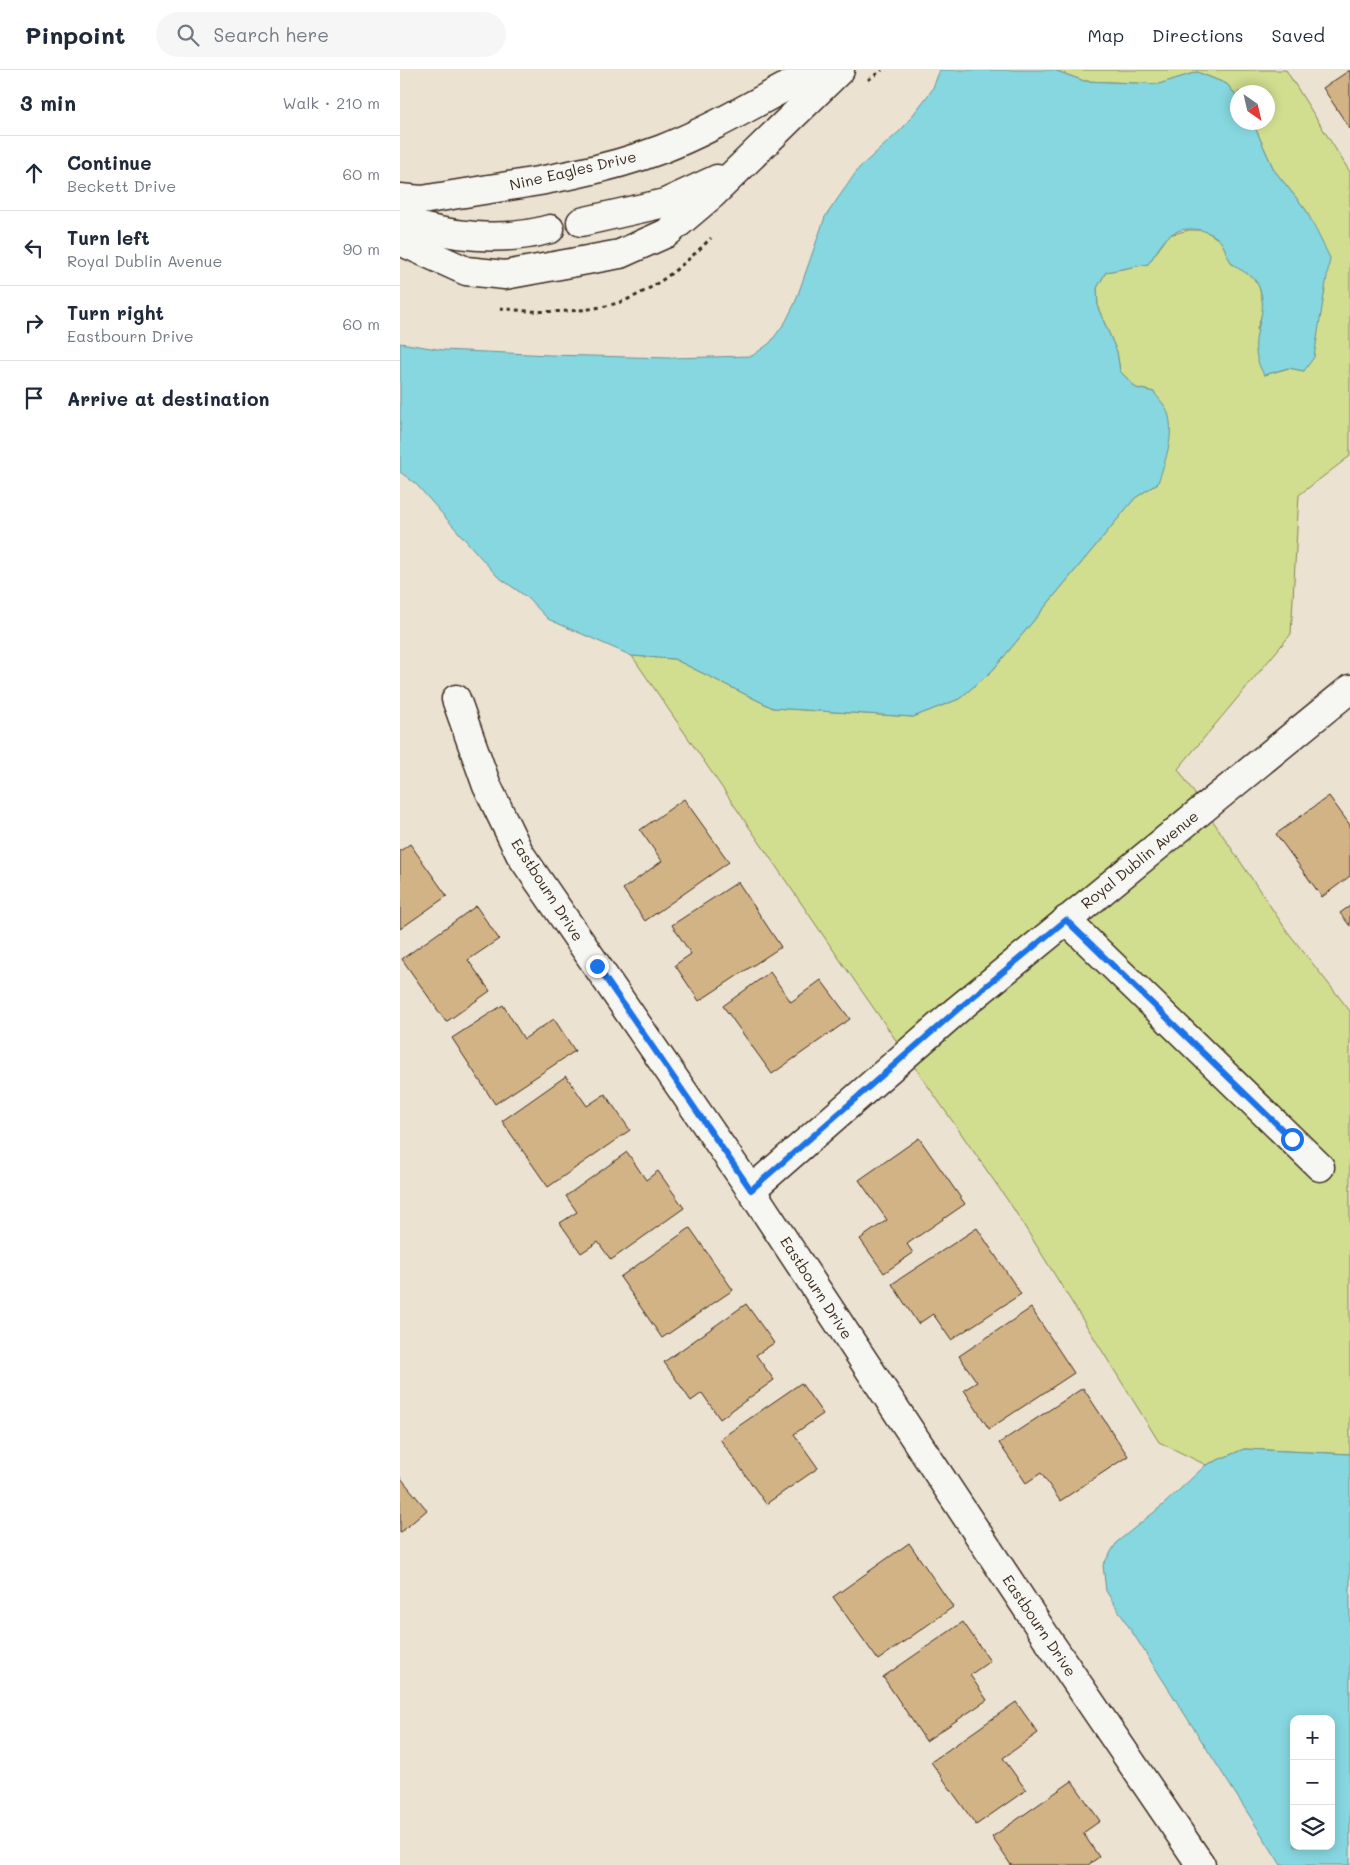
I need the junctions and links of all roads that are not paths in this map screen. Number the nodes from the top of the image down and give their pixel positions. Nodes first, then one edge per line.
1 (818, 70) edge
2 (840, 70) edge
3 (741, 168) junction
4 (400, 198) edge
5 (400, 221) edge
6 (581, 222) dead end
7 (550, 229) dead end
8 (400, 241) edge
9 (1350, 689) edge
10 (456, 699) dead end
11 (1066, 920) junction
12 (1320, 1167) dead end
13 (751, 1190) junction
14 (1201, 1865) edge

1 - 4 street, Nine Eagles Drive
2 - 3 street
3 - 6 street
3 - 8 street
5 - 7 street
9 - 11 street, Royal Dublin Avenue
10 - 13 street, Eastbourn Drive
11 - 12 street
11 - 13 street, Royal Dublin Avenue
13 - 14 street, Eastbourn Drive

